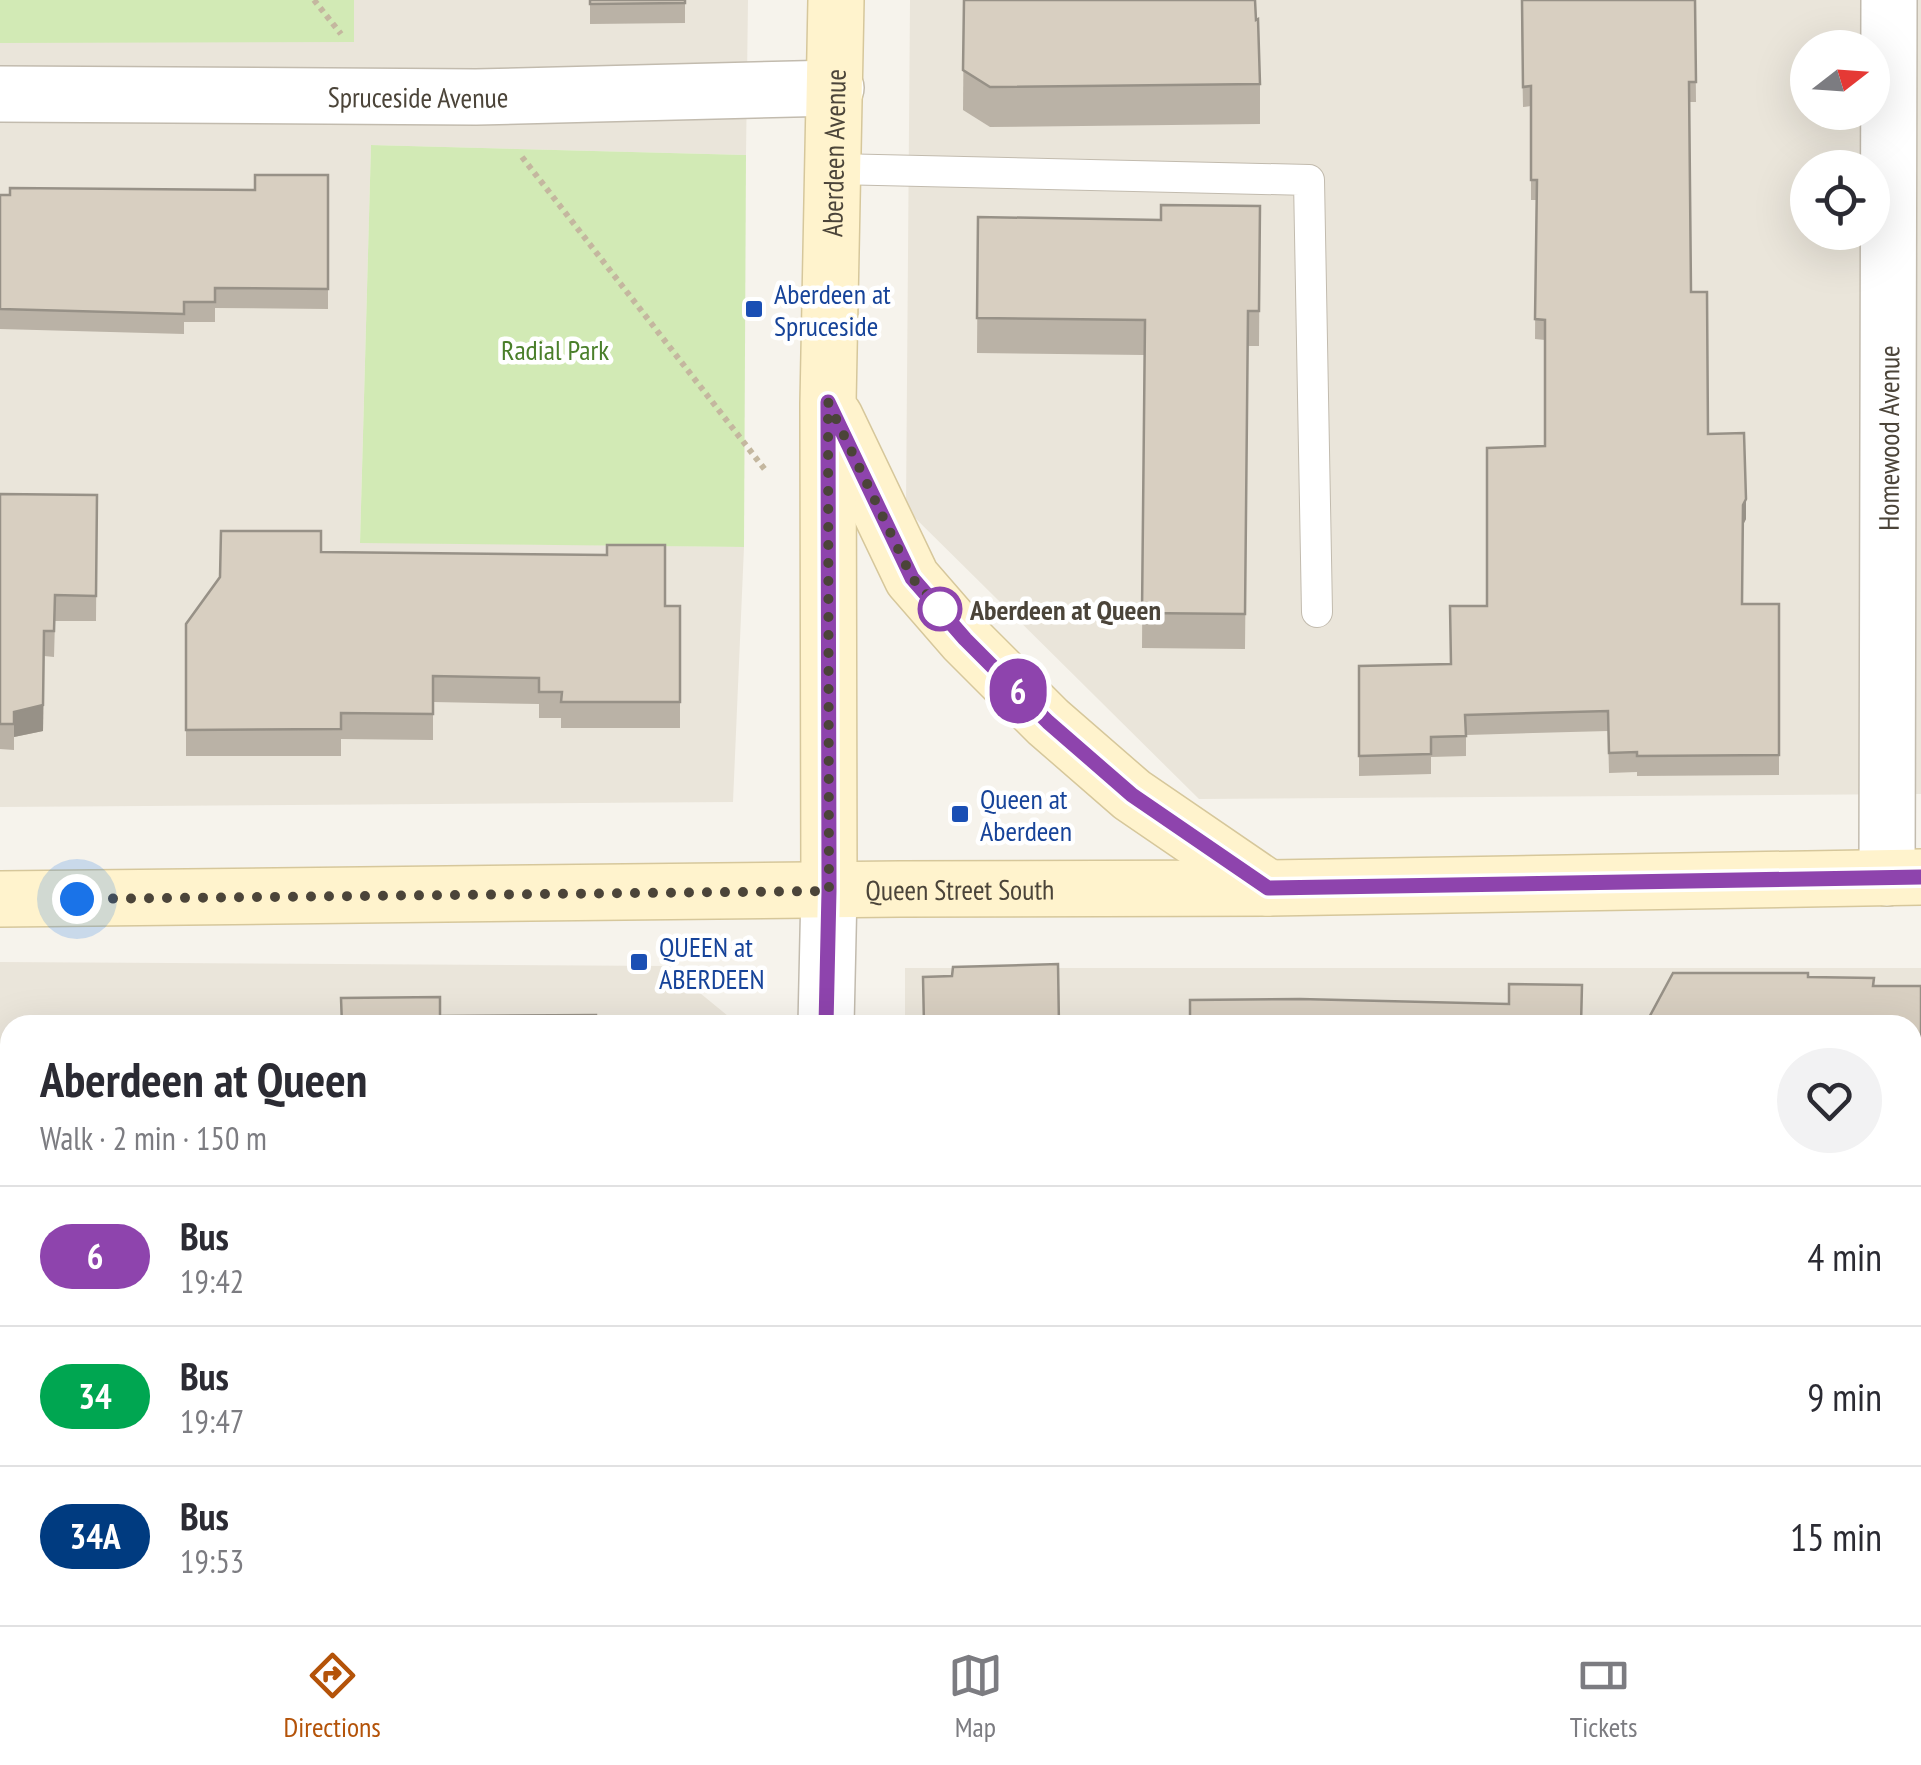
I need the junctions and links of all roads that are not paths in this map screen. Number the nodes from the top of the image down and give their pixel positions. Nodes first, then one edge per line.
1 (836, 0) edge
2 (1889, 0) edge
3 (836, 88) junction
4 (0, 94) edge
5 (835, 169) junction
6 (828, 402) junction
7 (1317, 612) dead end
8 (1904, 877) edge
9 (1268, 888) junction
10 (829, 891) junction
11 (0, 900) edge
12 (826, 1015) edge

1 - 3 main road, Aberdeen Avenue
2 - 8 street, Homewood Avenue
3 - 4 street, Spruceside Avenue
3 - 5 main road, Aberdeen Avenue
5 - 6 main road, Aberdeen Avenue
5 - 7 lane
6 - 9 main road
6 - 10 main road, Aberdeen Avenue
8 - 9 main road, Queen Street South
9 - 10 main road, Queen Street South
10 - 11 main road, Queen Street South
10 - 12 street, Aberdeen Avenue

